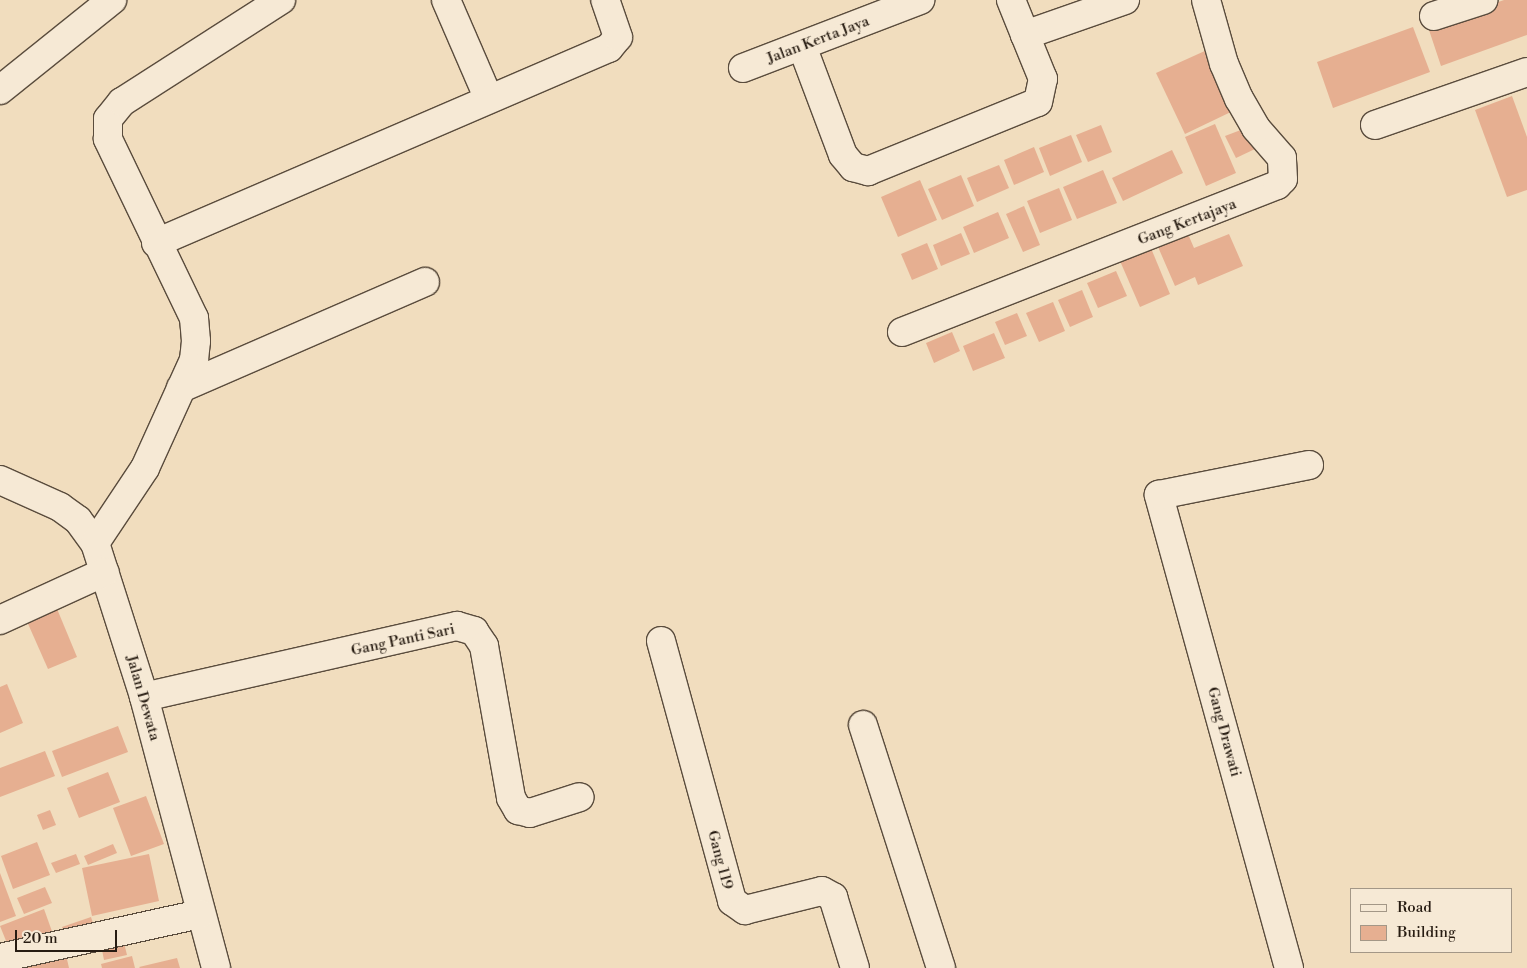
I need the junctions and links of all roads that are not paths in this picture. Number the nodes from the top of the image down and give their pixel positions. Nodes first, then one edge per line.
1 (112, 0) edge
2 (280, 0) edge
3 (446, 0) edge
4 (605, 0) edge
5 (920, 0) edge
6 (1011, 0) edge
7 (1125, 0) edge
8 (1206, 0) edge
9 (1483, 0) edge
10 (1434, 16) dead end
11 (1025, 35) junction
12 (802, 46) junction
13 (743, 68) dead end
14 (1527, 72) edge
15 (0, 90) edge
16 (488, 97) junction
17 (1375, 125) dead end
18 (156, 243) junction
19 (424, 282) dead end
20 (902, 332) dead end
21 (181, 388) junction
22 (1309, 465) dead end
23 (0, 480) edge
24 (95, 543) junction
25 (106, 572) junction
26 (0, 620) edge
27 (662, 641) dead end
28 (144, 697) junction
29 (863, 724) dead end
30 (580, 797) dead end
31 (200, 914) junction
32 (0, 958) edge
33 (216, 968) edge
34 (855, 968) edge
35 (941, 968) edge
36 (1289, 968) edge

1 - 15 street
2 - 18 street
3 - 16 street
4 - 16 street
5 - 12 street, Jalan Kerta Jaya
6 - 11 street
7 - 11 street
8 - 20 street, Gang Kertajaya
9 - 10 street
11 - 12 street
12 - 13 street, Jalan Kerta Jaya
14 - 17 street
16 - 18 street
18 - 21 street
19 - 21 street
21 - 24 street
22 - 36 street, Gang Drawati
23 - 24 street, Jalan Dewata
24 - 25 street, Jalan Dewata
25 - 26 street
25 - 28 street, Jalan Dewata
27 - 34 street, Gang 119
28 - 30 street, Gang Panti Sari
28 - 31 street, Jalan Dewata
29 - 35 street
31 - 32 street
31 - 33 street, Jalan Dewata

